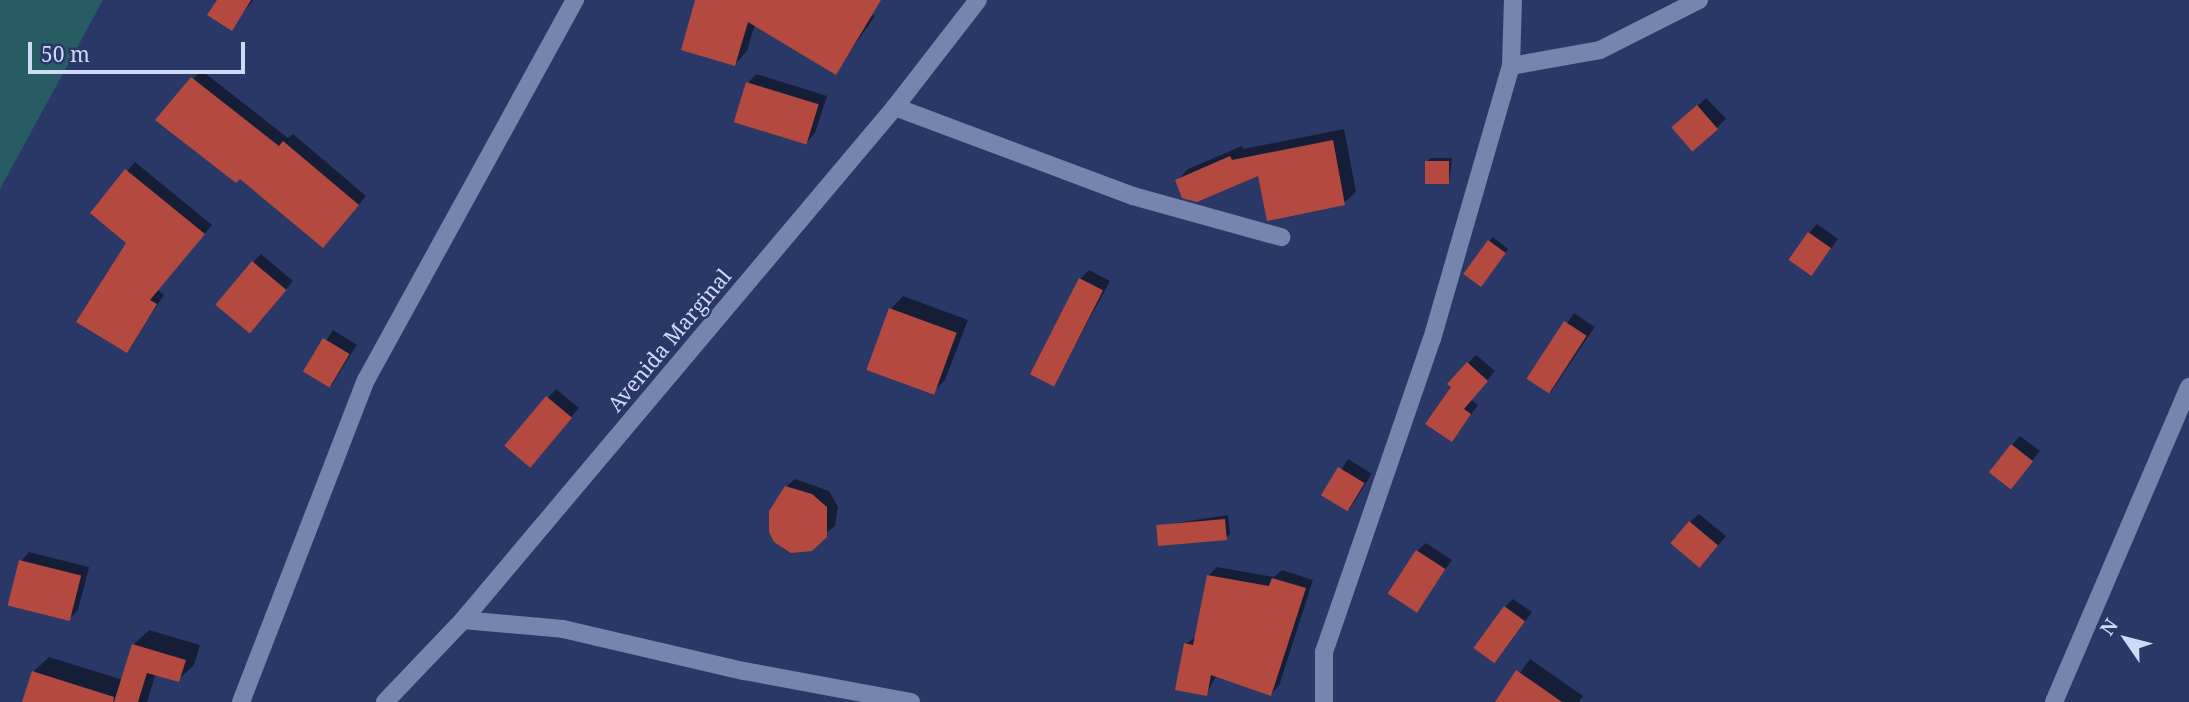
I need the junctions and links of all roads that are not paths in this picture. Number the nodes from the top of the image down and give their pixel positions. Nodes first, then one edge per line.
1 (575, 0) edge
2 (978, 0) edge
3 (1513, 0) edge
4 (1699, 0) edge
5 (1511, 66) junction
6 (895, 107) junction
7 (1281, 237) dead end
8 (2189, 387) edge
9 (463, 620) junction
10 (240, 702) edge
11 (385, 702) edge
12 (911, 702) edge
13 (1324, 702) edge
14 (2054, 702) edge

1 - 10 street
2 - 6 street, Avenida Marginal
3 - 5 street
4 - 5 street
5 - 13 street
6 - 7 street
6 - 9 street, Avenida Marginal
8 - 14 street
9 - 11 street, Avenida Marginal
9 - 12 street

